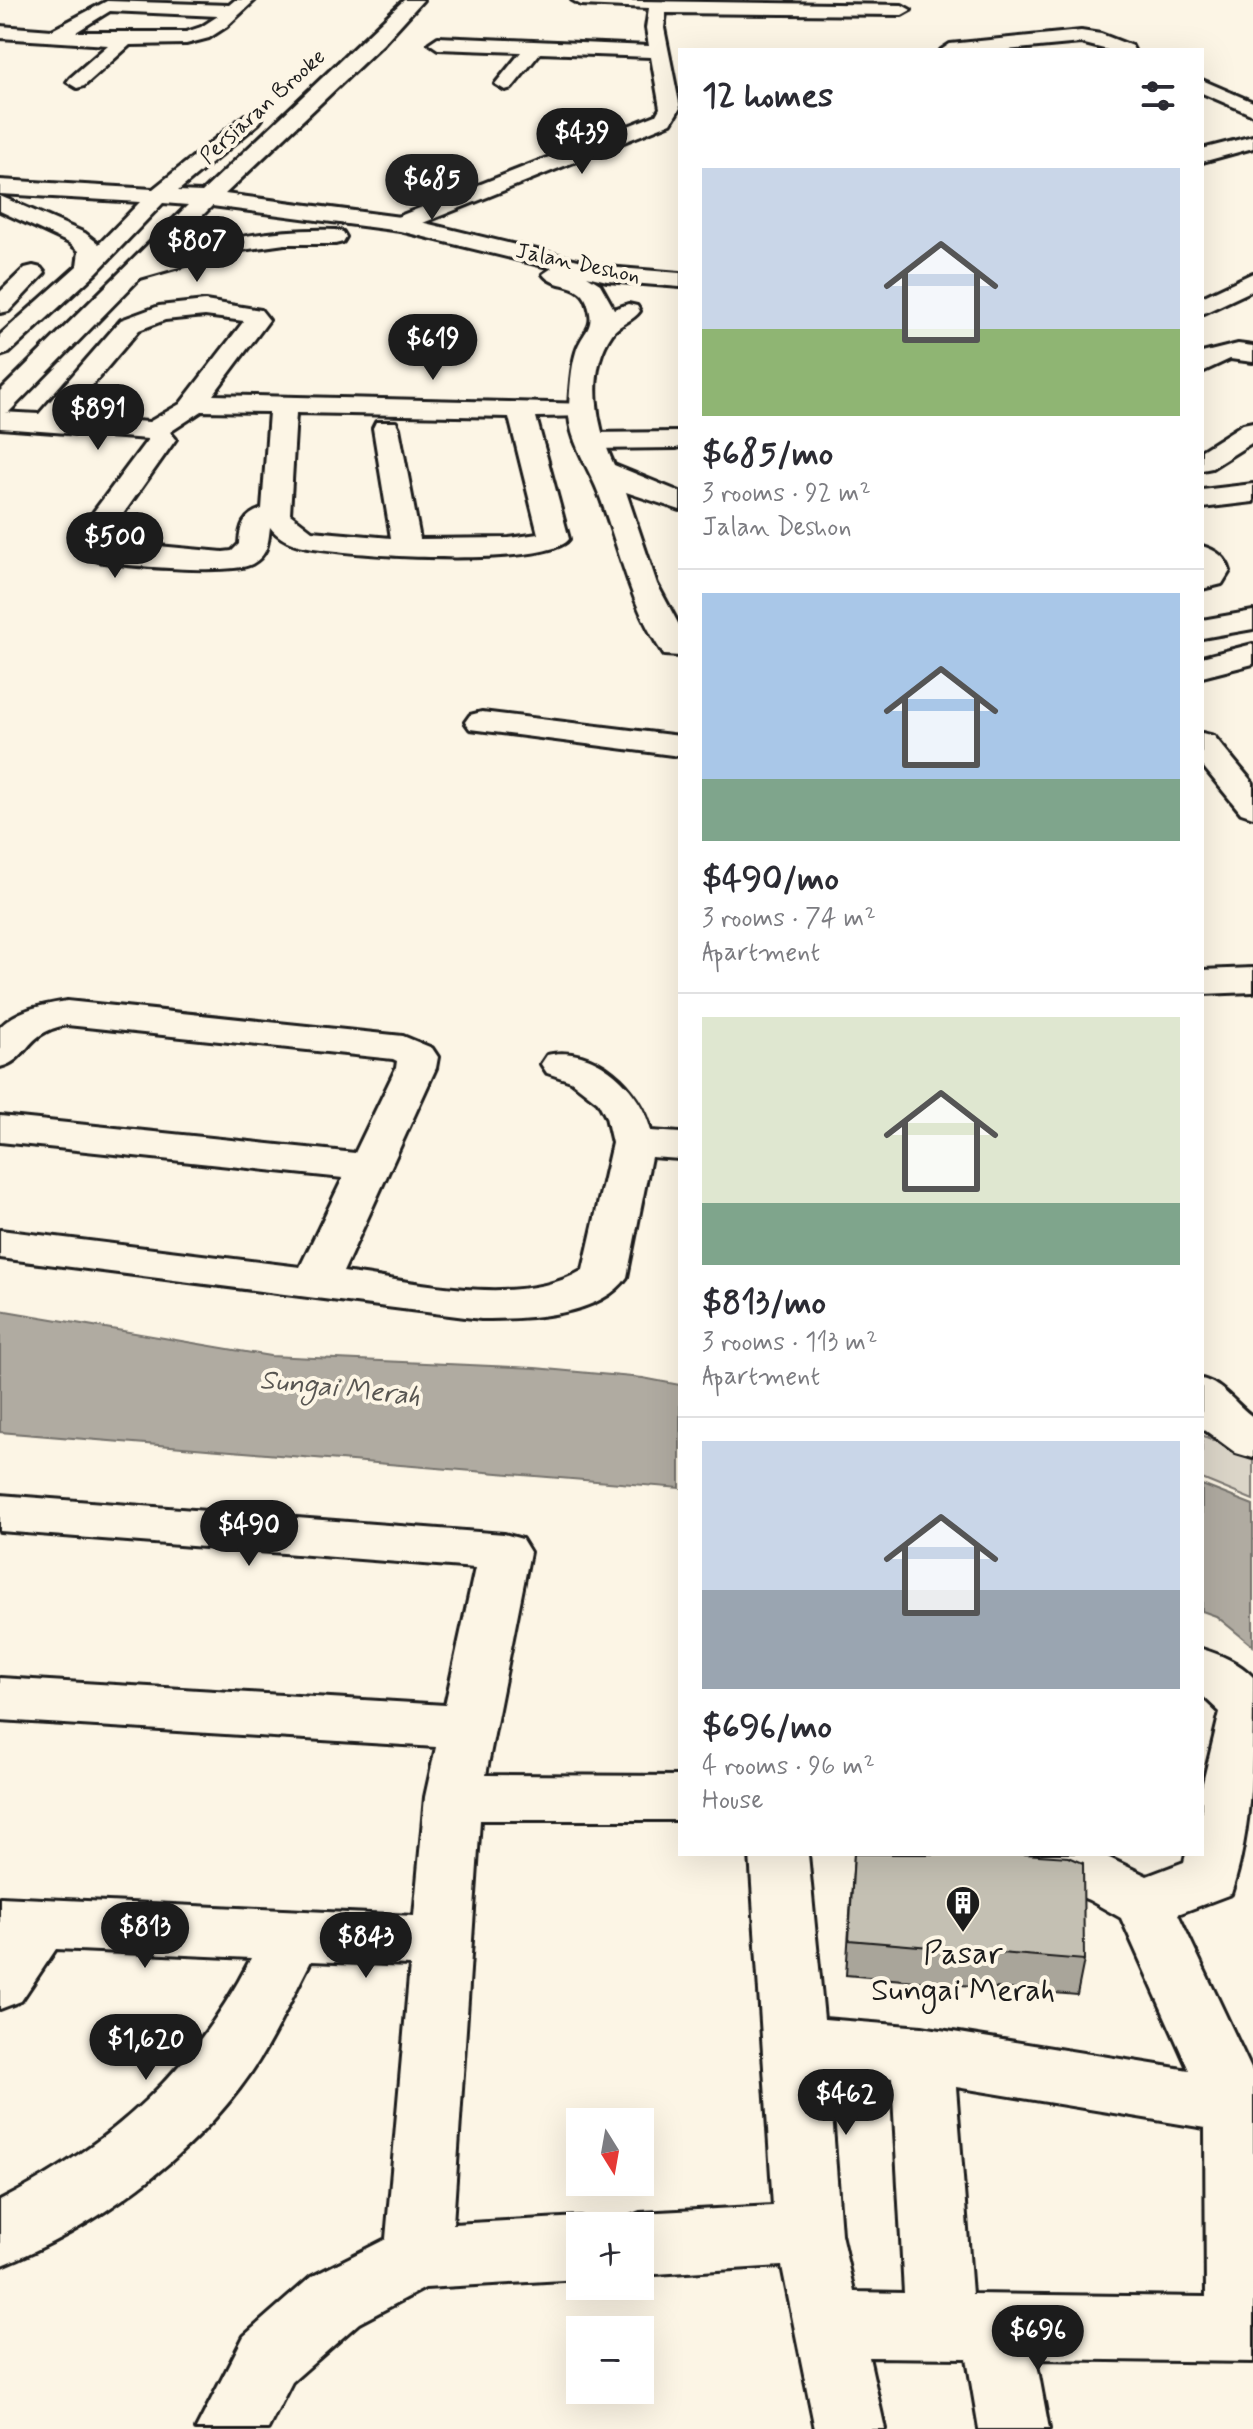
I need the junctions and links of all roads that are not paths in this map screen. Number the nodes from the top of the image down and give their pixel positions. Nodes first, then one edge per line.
1 (414, 0) edge
2 (581, 0) edge
3 (659, 4) edge
4 (239, 5) edge
5 (902, 10) dead end
6 (0, 21) edge
7 (78, 24) junction
8 (0, 32) edge
9 (57, 35) junction
10 (127, 38) junction
11 (438, 43) dead end
12 (974, 48) edge
13 (1120, 48) edge
14 (533, 49) junction
15 (667, 60) edge
16 (77, 82) dead end
17 (505, 84) dead end
18 (1204, 87) edge
19 (268, 104) dead end
20 (1253, 109) edge
21 (1253, 142) edge
22 (221, 147) junction
23 (1204, 155) edge
24 (253, 158) junction
25 (156, 168) dead end
26 (124, 172) dead end
27 (0, 184) edge
28 (0, 202) edge
29 (150, 204) junction
30 (199, 207) junction
31 (342, 214) junction
32 (400, 224) junction
33 (426, 245) junction
34 (1253, 259) edge
35 (88, 268) junction
36 (33, 273) dead end
37 (133, 273) junction
38 (1214, 273) dead end
39 (678, 280) edge
40 (1253, 280) edge
41 (678, 291) edge
42 (0, 306) edge
43 (1204, 306) edge
44 (604, 326) junction
45 (0, 348) edge
46 (1253, 354) edge
47 (1204, 363) edge
48 (194, 403) junction
49 (284, 405) junction
50 (0, 406) edge
51 (582, 410) junction
52 (523, 415) junction
53 (0, 420) edge
54 (46, 423) junction
55 (386, 428) junction
56 (154, 430) junction
57 (1253, 430) edge
58 (280, 434) junction
59 (678, 438) edge
60 (589, 441) junction
61 (1204, 463) edge
62 (1204, 466) edge
63 (600, 469) junction
64 (1204, 499) edge
65 (678, 500) edge
66 (1249, 500) edge
67 (276, 514) junction
68 (1204, 517) edge
69 (407, 546) junction
70 (1204, 557) edge
71 (1204, 580) edge
72 (1253, 620) edge
73 (1204, 629) edge
74 (1253, 654) edge
75 (677, 656) edge
76 (1204, 666) edge
77 (482, 722) dead end
78 (1204, 745) edge
79 (678, 746) edge
80 (1253, 806) edge
81 (1253, 980) edge
82 (1204, 982) edge
83 (0, 1055) edge
84 (561, 1064) dead end
85 (0, 1129) edge
86 (633, 1143) junction
87 (678, 1146) edge
88 (370, 1168) junction
89 (0, 1244) edge
90 (315, 1283) junction
91 (1204, 1398) edge
92 (1253, 1441) edge
93 (0, 1513) edge
94 (1204, 1670) edge
95 (0, 1699) edge
96 (467, 1728) junction
97 (453, 1797) junction
98 (678, 1798) edge
99 (779, 1856) edge
100 (1030, 1856) edge
101 (1056, 1857) edge
102 (1143, 1902) junction
103 (20, 1923) edge
104 (294, 1935) junction
105 (442, 1942) junction
106 (0, 1983) edge
107 (796, 2043) junction
108 (922, 2054) junction
109 (1245, 2107) edge
110 (808, 2234) junction
111 (0, 2235) edge
112 (654, 2243) edge
113 (566, 2249) edge
114 (418, 2257) junction
115 (826, 2324) junction
116 (968, 2326) junction
117 (1247, 2330) edge
118 (231, 2429) edge
119 (850, 2429) edge
120 (1014, 2429) edge

1 - 24 street, Persiaran Brooke
2 - 3 street
3 - 5 street
3 - 15 street
4 - 7 street
4 - 10 street
6 - 7 street
7 - 9 street
8 - 9 street
9 - 10 street
10 - 16 street
11 - 14 street
12 - 13 street
14 - 15 street
14 - 17 street
15 - 32 street
18 - 20 street
19 - 22 street, Persiaran Brooke
21 - 23 street
22 - 25 street
22 - 29 street, Persiaran Brooke
24 - 30 street, Persiaran Brooke
24 - 31 street
26 - 27 street
27 - 29 street, Jalan Deshon
28 - 29 street, Jalan Deshon
28 - 35 street
29 - 30 street, Jalan Deshon
29 - 35 street, Persiaran Brooke
30 - 31 street, Jalan Deshon
30 - 33 street, Jalan Deshon
30 - 37 street, Persiaran Brooke
31 - 32 street, Jalan Deshon
32 - 39 street, Jalan Deshon
33 - 37 street
33 - 44 street, Jalan Deshon
34 - 38 street
35 - 45 street, Persiaran Brooke
36 - 42 street
37 - 50 street, Persiaran Brooke
40 - 43 street
41 - 44 street
44 - 51 street
46 - 47 street
48 - 49 street
48 - 54 street
48 - 56 street
49 - 52 street
49 - 58 street
51 - 52 street
51 - 60 street
52 - 55 street
52 - 69 street
53 - 54 street
54 - 56 street
55 - 58 street
55 - 69 street
56 - 67 street
57 - 61 street
58 - 67 street
59 - 60 street
60 - 63 street
62 - 66 street
63 - 65 street
63 - 75 street
64 - 66 street
66 - 68 street
67 - 69 street
70 - 71 street
72 - 73 street
74 - 76 street
77 - 79 street
78 - 80 street
81 - 82 street
83 - 88 street
84 - 86 street
85 - 88 street
86 - 87 street
86 - 90 street
88 - 90 street
89 - 90 street
91 - 92 street
93 - 96 street
94 - 102 street
95 - 96 street
96 - 97 street
97 - 98 street
97 - 105 street
99 - 107 street
100 - 101 street
101 - 102 street
102 - 109 street
103 - 104 street
103 - 106 street
104 - 105 street
104 - 111 street
105 - 114 street
107 - 108 street
107 - 110 street
108 - 109 street
108 - 116 street
109 - 117 street
110 - 112 street
110 - 115 street
113 - 114 street
114 - 118 street
115 - 116 street
115 - 119 street
116 - 117 street
116 - 120 street

